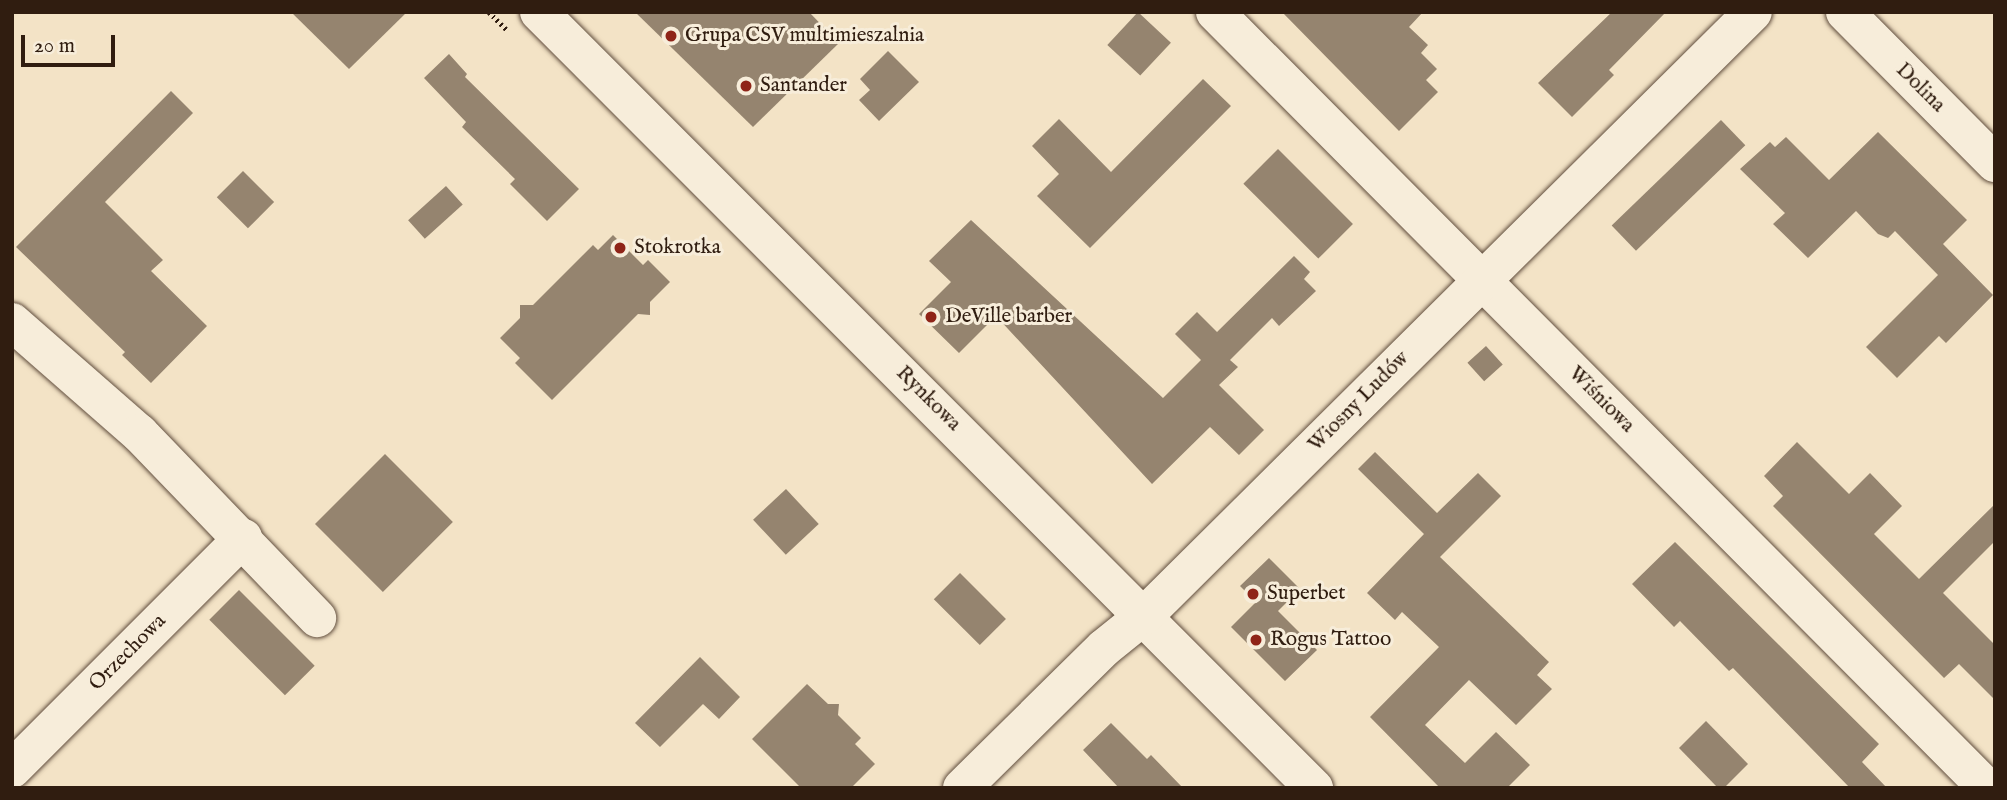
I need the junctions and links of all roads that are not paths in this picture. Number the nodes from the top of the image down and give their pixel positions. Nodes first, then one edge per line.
1 (539, 12) edge
2 (1215, 12) edge
3 (1753, 12) edge
4 (1844, 12) edge
5 (1995, 163) edge
6 (1483, 280) junction
7 (12, 322) edge
8 (243, 538) junction
9 (1145, 615) junction
10 (317, 618) dead end
11 (12, 769) edge
12 (962, 788) edge
13 (1314, 788) edge
14 (1987, 788) edge

1 - 9 street, Rynkowa
2 - 6 street, Wiśniowa
3 - 6 street, Wiosny Ludów
4 - 5 street, Dolina
6 - 9 street, Wiosny Ludów
6 - 14 street, Wiśniowa
7 - 8 street
8 - 10 street
8 - 11 street, Orzechowa
9 - 12 street, Wiosny Ludów
9 - 13 street, Rynkowa

